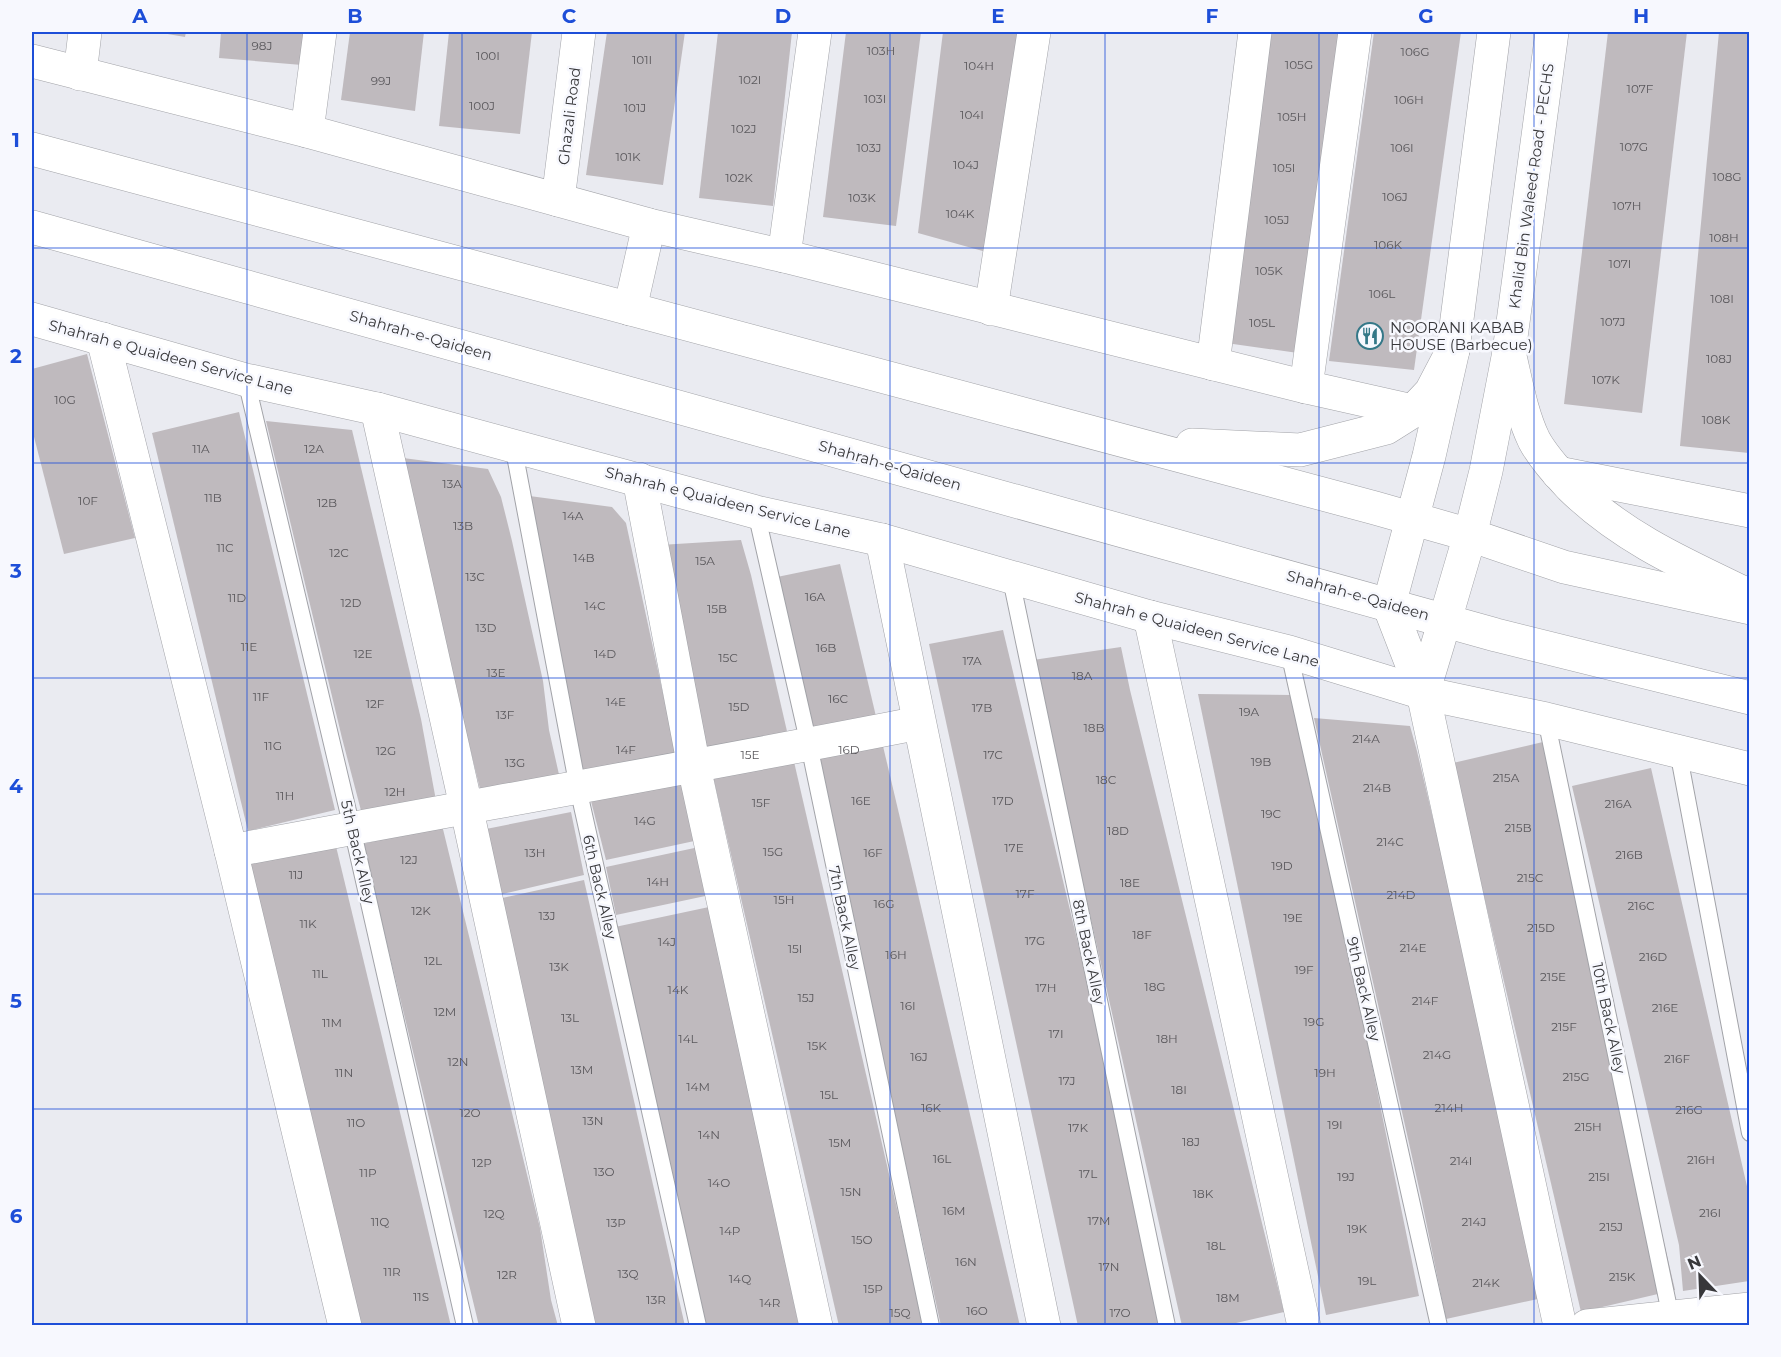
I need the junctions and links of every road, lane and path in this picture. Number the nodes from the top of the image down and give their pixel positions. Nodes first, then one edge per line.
1 (85, 32) edge
2 (320, 32) edge
3 (579, 32) edge
4 (815, 32) edge
5 (1034, 32) edge
6 (1255, 32) edge
7 (1355, 32) edge
8 (1494, 32) edge
9 (1552, 32) edge
10 (32, 62) edge
11 (80, 74) junction
12 (307, 131) junction
13 (32, 149) edge
14 (558, 200) junction
15 (650, 225) junction
16 (32, 227) edge
17 (784, 256) junction
18 (630, 309) junction
19 (991, 309) junction
20 (32, 319) edge
21 (103, 339) junction
22 (1453, 350) junction
23 (1509, 352) junction
24 (1213, 364) junction
25 (246, 380) junction
26 (1306, 387) junction
27 (377, 409) junction
28 (1005, 410) junction
29 (1413, 411) junction
30 (513, 445) junction
31 (1558, 474) junction
32 (639, 479) junction
33 (1749, 511) edge
34 (756, 512) junction
35 (1413, 518) junction
36 (1470, 535) junction
37 (882, 540) junction
38 (1011, 579) junction
39 (1749, 596) edge
40 (1389, 605) junction
41 (1749, 608) edge
42 (1150, 617) junction
43 (1445, 620) junction
44 (1289, 652) junction
45 (1423, 693) junction
46 (1749, 698) edge
47 (1546, 719) junction
48 (919, 723) junction
49 (808, 745) junction
50 (1678, 751) junction
51 (694, 767) junction
52 (1749, 769) edge
53 (578, 788) junction
54 (466, 806) junction
55 (352, 828) junction
56 (231, 850) junction
57 (1749, 1133) edge
58 (1749, 1309) edge
59 (1671, 1318) junction
60 (1713, 1319) edge
61 (345, 1326) edge
62 (465, 1326) edge
63 (579, 1326) edge
64 (699, 1326) edge
65 (816, 1326) edge
66 (931, 1326) edge
67 (1044, 1326) edge
68 (1167, 1326) edge
69 (1304, 1326) edge
70 (1439, 1326) edge
71 (1560, 1326) edge
72 (1587, 1326) edge

1 - 11 street
2 - 12 street
3 - 14 street, Ghazali Road
4 - 17 street
5 - 19 street
6 - 24 street
7 - 26 street
8 - 22 street
9 - 23 street, Khalid Bin Waleed Road - PECHS
10 - 11 street
11 - 12 street
12 - 14 street
13 - 18 street
14 - 15 street
15 - 17 street
15 - 18 street
16 - 40 street, Shahrah-e-Qaideen
17 - 19 street
18 - 28 street
19 - 24 street
20 - 21 street, Shahrah e Quaideen Service Lane
21 - 25 street, Shahrah e Quaideen Service Lane
21 - 56 street
22 - 29 street
22 - 35 street
23 - 31 street
23 - 36 street, Khalid Bin Waleed Road - PECHS
24 - 26 street
25 - 27 street, Shahrah e Quaideen Service Lane
25 - 55 lane, 5th Back Alley
26 - 29 street
27 - 30 street, Shahrah e Quaideen Service Lane
27 - 54 street
28 - 29 street
28 - 35 street
30 - 32 street, Shahrah e Quaideen Service Lane
30 - 53 lane, 6th Back Alley
31 - 33 street
31 - 39 street
32 - 34 street, Shahrah e Quaideen Service Lane
32 - 51 street
34 - 37 street, Shahrah e Quaideen Service Lane
34 - 49 lane, 7th Back Alley
35 - 36 street
35 - 40 street
36 - 41 street
36 - 43 street, Khalid Bin Waleed Road - PECHS
37 - 38 street, Shahrah e Quaideen Service Lane
37 - 48 street
38 - 42 street, Shahrah e Quaideen Service Lane
38 - 68 lane, 8th Back Alley
40 - 43 street, Shahrah-e-Qaideen
40 - 45 street
42 - 44 street, Shahrah e Quaideen Service Lane
42 - 69 street
43 - 45 street, Khalid Bin Waleed Road - PECHS
43 - 46 street, Shahrah-e-Qaideen
44 - 45 street, Shahrah e Quaideen Service Lane
44 - 70 lane, 9th Back Alley
45 - 47 street, Shahrah e Quaideen Service Lane
45 - 71 street
47 - 50 street, Shahrah e Quaideen Service Lane
47 - 59 lane, 10th Back Alley
48 - 49 street
48 - 67 street
49 - 51 street
49 - 66 lane, 7th Back Alley
50 - 52 street, Shahrah e Quaideen Service Lane
50 - 57 lane
51 - 53 street
51 - 65 street
53 - 54 street
53 - 64 lane, 6th Back Alley
54 - 55 street
54 - 63 street
55 - 56 street
55 - 62 lane, 5th Back Alley
56 - 61 street
58 - 60 street
59 - 60 street
59 - 72 street

